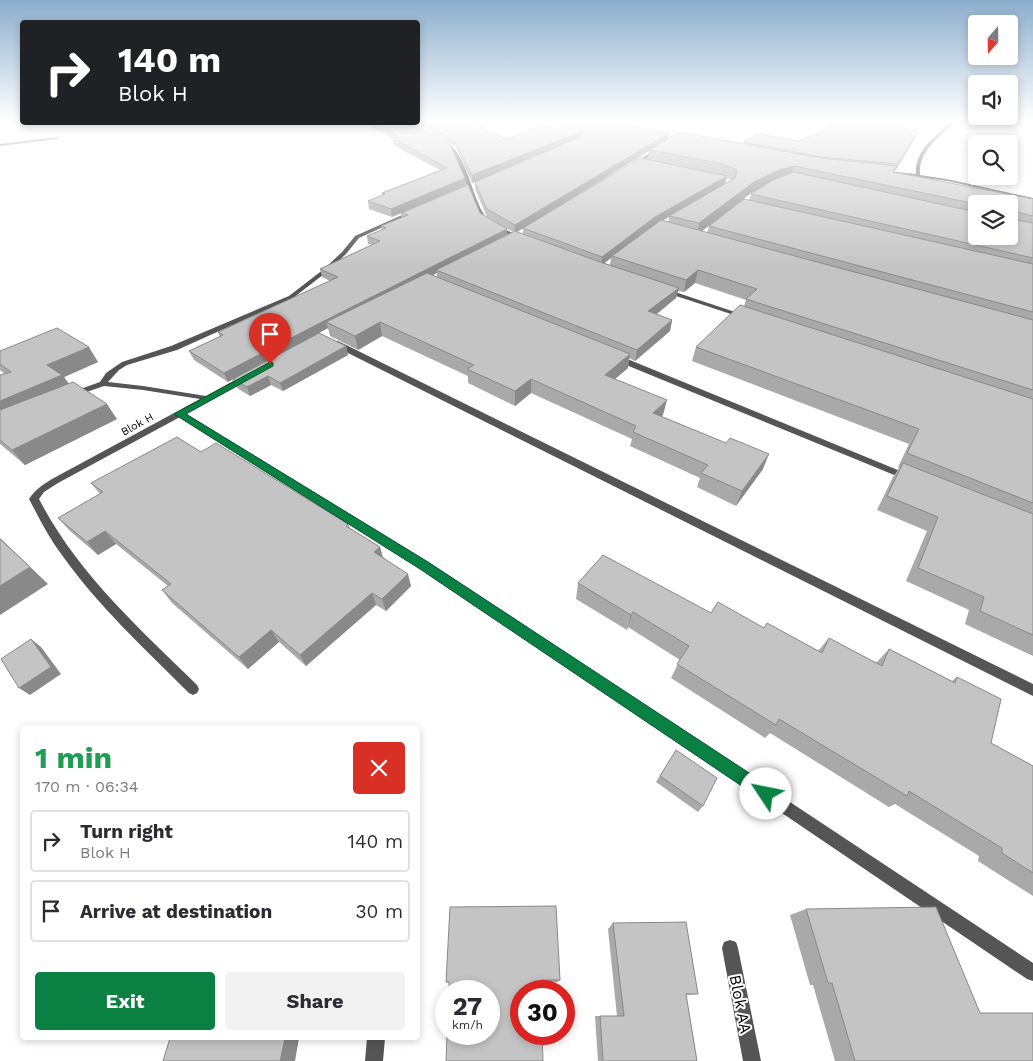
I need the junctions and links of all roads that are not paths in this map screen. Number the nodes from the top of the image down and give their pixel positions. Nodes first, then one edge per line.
1 (462, 169) edge
2 (917, 169) edge
3 (882, 172) edge
4 (918, 176) junction
5 (479, 184) edge
6 (470, 187) junction
7 (461, 191) edge
8 (1033, 199) edge
9 (417, 210) edge
10 (523, 232) edge
11 (515, 237) junction
12 (506, 241) edge
13 (529, 242) edge
14 (658, 289) edge
15 (752, 320) edge
16 (330, 341) edge
17 (611, 356) edge
18 (253, 374) edge
19 (103, 384) junction
20 (70, 396) edge
21 (206, 398) junction
22 (179, 414) junction
23 (914, 480) edge
24 (193, 689) dead end
25 (1033, 690) edge
26 (730, 948) dead end
27 (1033, 973) edge
28 (376, 1040) edge
29 (374, 1061) edge
30 (752, 1061) edge

1 - 6 street
2 - 4 street
3 - 4 street
4 - 8 street
5 - 6 street
6 - 7 street
6 - 11 street
9 - 19 street
10 - 11 street
11 - 12 street
11 - 13 street
14 - 15 street
16 - 25 street
17 - 23 street
18 - 21 street, Blok H
19 - 20 street
19 - 21 street
21 - 22 street, Blok H
22 - 24 street, Blok H
22 - 27 street
26 - 30 street, Blok AA
28 - 29 street

